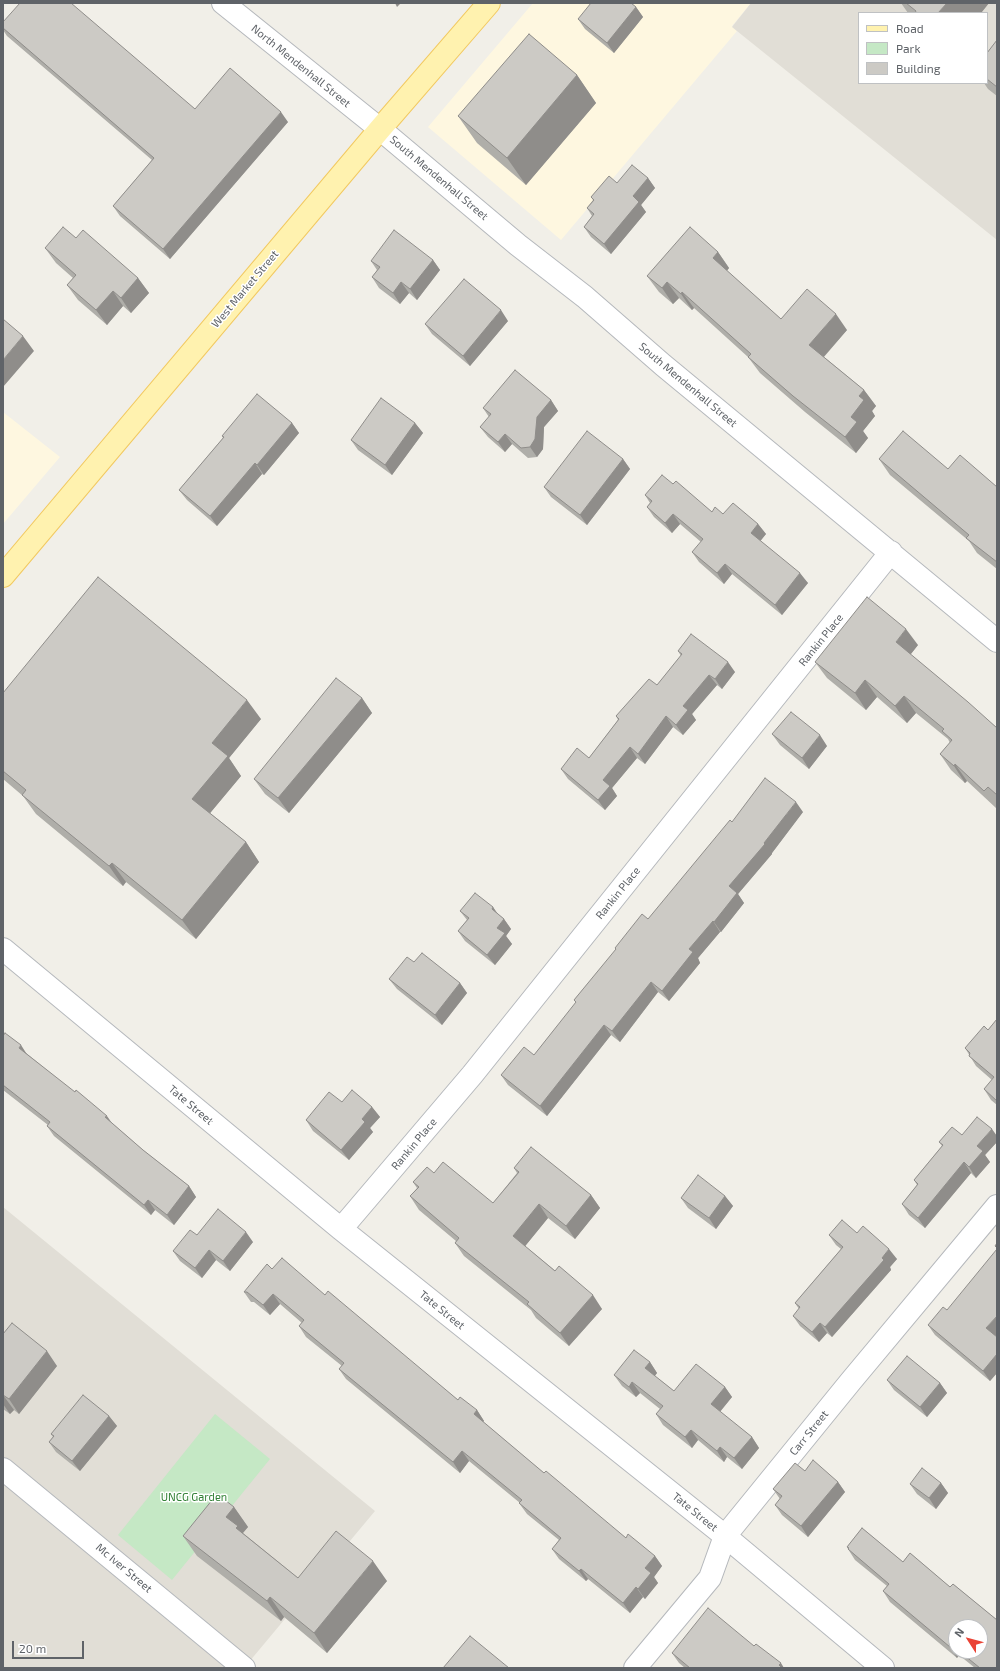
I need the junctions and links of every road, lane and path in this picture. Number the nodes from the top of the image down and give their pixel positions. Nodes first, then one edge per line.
1 (223, 3) edge
2 (489, 3) edge
3 (380, 128) junction
4 (891, 552) junction
5 (3, 576) edge
6 (997, 641) edge
7 (3, 949) edge
8 (997, 1206) edge
9 (341, 1229) junction
10 (3, 1468) edge
11 (725, 1536) junction
12 (244, 1668) edge
13 (635, 1668) edge
14 (883, 1668) edge

1 - 3 street, North Mendenhall Street
2 - 3 main road, West Market Street
3 - 4 street, South Mendenhall Street
3 - 5 main road, West Market Street
4 - 6 street, South Mendenhall Street
4 - 9 street, Rankin Place
7 - 9 street, Tate Street
8 - 11 street, Carr Street
9 - 11 street, Tate Street
10 - 12 street, Mc Iver Street
11 - 13 street, Carr Street
11 - 14 street, Tate Street

